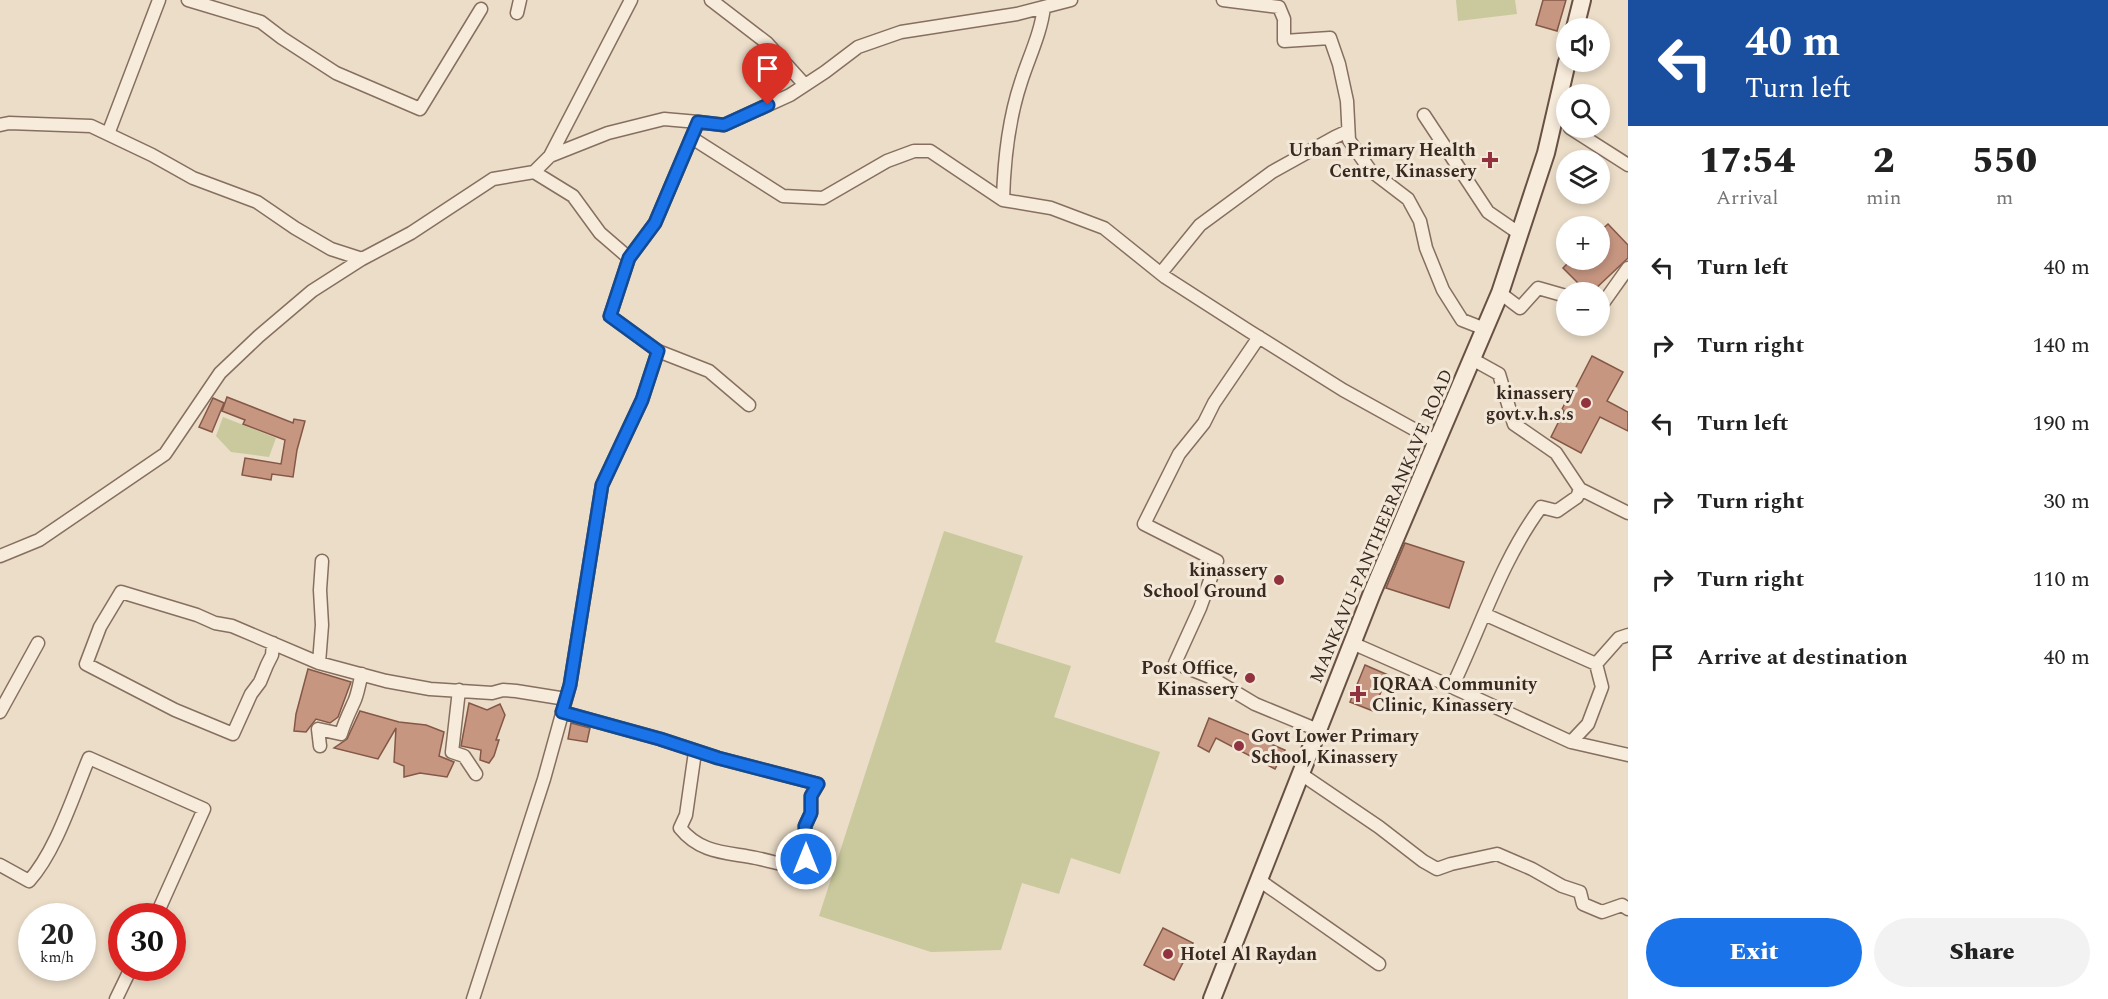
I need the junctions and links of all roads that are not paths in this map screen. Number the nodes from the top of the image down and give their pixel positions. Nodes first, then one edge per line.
1 (159, 0) edge
2 (188, 0) edge
3 (632, 0) edge
4 (711, 0) edge
5 (1071, 0) edge
6 (1223, 0) edge
7 (1582, 0) edge
8 (1044, 7) junction
9 (481, 9) dead end
10 (1578, 18) edge
11 (805, 85) junction
12 (1424, 116) dead end
13 (698, 122) junction
14 (0, 125) edge
15 (1556, 130) edge
16 (1348, 131) junction
17 (108, 134) junction
18 (692, 138) junction
19 (1586, 138) edge
20 (550, 156) junction
21 (1628, 165) edge
22 (534, 172) junction
23 (1003, 200) junction
24 (1520, 234) junction
25 (629, 258) junction
26 (362, 259) junction
27 (1628, 268) edge
28 (1161, 273) junction
29 (1500, 293) junction
30 (1556, 293) edge
31 (1610, 293) edge
32 (1485, 329) junction
33 (1259, 338) junction
34 (658, 351) junction
35 (1472, 359) junction
36 (749, 405) dead end
37 (1437, 442) junction
38 (1580, 489) junction
39 (1628, 513) edge
40 (0, 556) edge
41 (322, 561) dead end
42 (1484, 614) junction
43 (1628, 635) edge
44 (39, 643) dead end
45 (273, 643) junction
46 (1352, 643) junction
47 (320, 663) junction
48 (1596, 664) junction
49 (362, 674) junction
50 (1452, 687) junction
51 (459, 690) junction
52 (566, 699) junction
53 (0, 712) edge
54 (562, 712) junction
55 (1318, 730) junction
56 (1571, 742) junction
57 (320, 746) dead end
58 (695, 752) junction
59 (1628, 755) edge
60 (476, 774) dead end
61 (1301, 774) junction
62 (0, 865) edge
63 (1259, 879) junction
64 (162, 903) edge
65 (1628, 909) edge
66 (1379, 964) dead end
67 (125, 981) edge
68 (116, 999) edge
69 (473, 999) edge
70 (1212, 999) edge

1 - 17 street
2 - 9 street
3 - 20 street
4 - 11 street
5 - 8 street
6 - 16 street
7 - 10 main road
8 - 11 street
8 - 23 street
11 - 13 street
12 - 24 street
13 - 18 street
13 - 20 street
14 - 17 street
15 - 24 main road, MANKAVU-PANTHEERANKAVE ROAD
16 - 28 street
16 - 32 street
17 - 26 street
18 - 23 street
18 - 25 street
19 - 21 street
20 - 22 street
22 - 25 street
22 - 26 street
23 - 28 street
24 - 29 main road, MANKAVU-PANTHEERANKAVE ROAD
25 - 34 street
26 - 40 street
27 - 31 street
28 - 33 street
29 - 30 street
29 - 32 main road, MANKAVU-PANTHEERANKAVE ROAD
32 - 35 main road, MANKAVU-PANTHEERANKAVE ROAD
33 - 37 street
33 - 55 street
34 - 36 street
34 - 52 street
35 - 37 main road, MANKAVU-PANTHEERANKAVE ROAD
35 - 38 street
37 - 46 main road, MANKAVU-PANTHEERANKAVE ROAD
38 - 39 street
38 - 42 street
41 - 47 street
42 - 48 street
42 - 50 street
43 - 48 street
44 - 53 street
45 - 45 street
45 - 47 street
46 - 50 street
46 - 55 main road, MANKAVU-PANTHEERANKAVE ROAD
47 - 49 street
48 - 56 street
49 - 51 street
49 - 57 street
50 - 56 street
51 - 52 street
51 - 60 street
52 - 54 street
54 - 58 street
54 - 69 street
55 - 61 main road, MANKAVU-PANTHEERANKAVE ROAD
56 - 59 street
58 - 58 street
61 - 63 main road, MANKAVU-PANTHEERANKAVE ROAD
61 - 65 street
62 - 64 street
63 - 66 street
63 - 70 main road, MANKAVU-PANTHEERANKAVE ROAD
67 - 68 street

